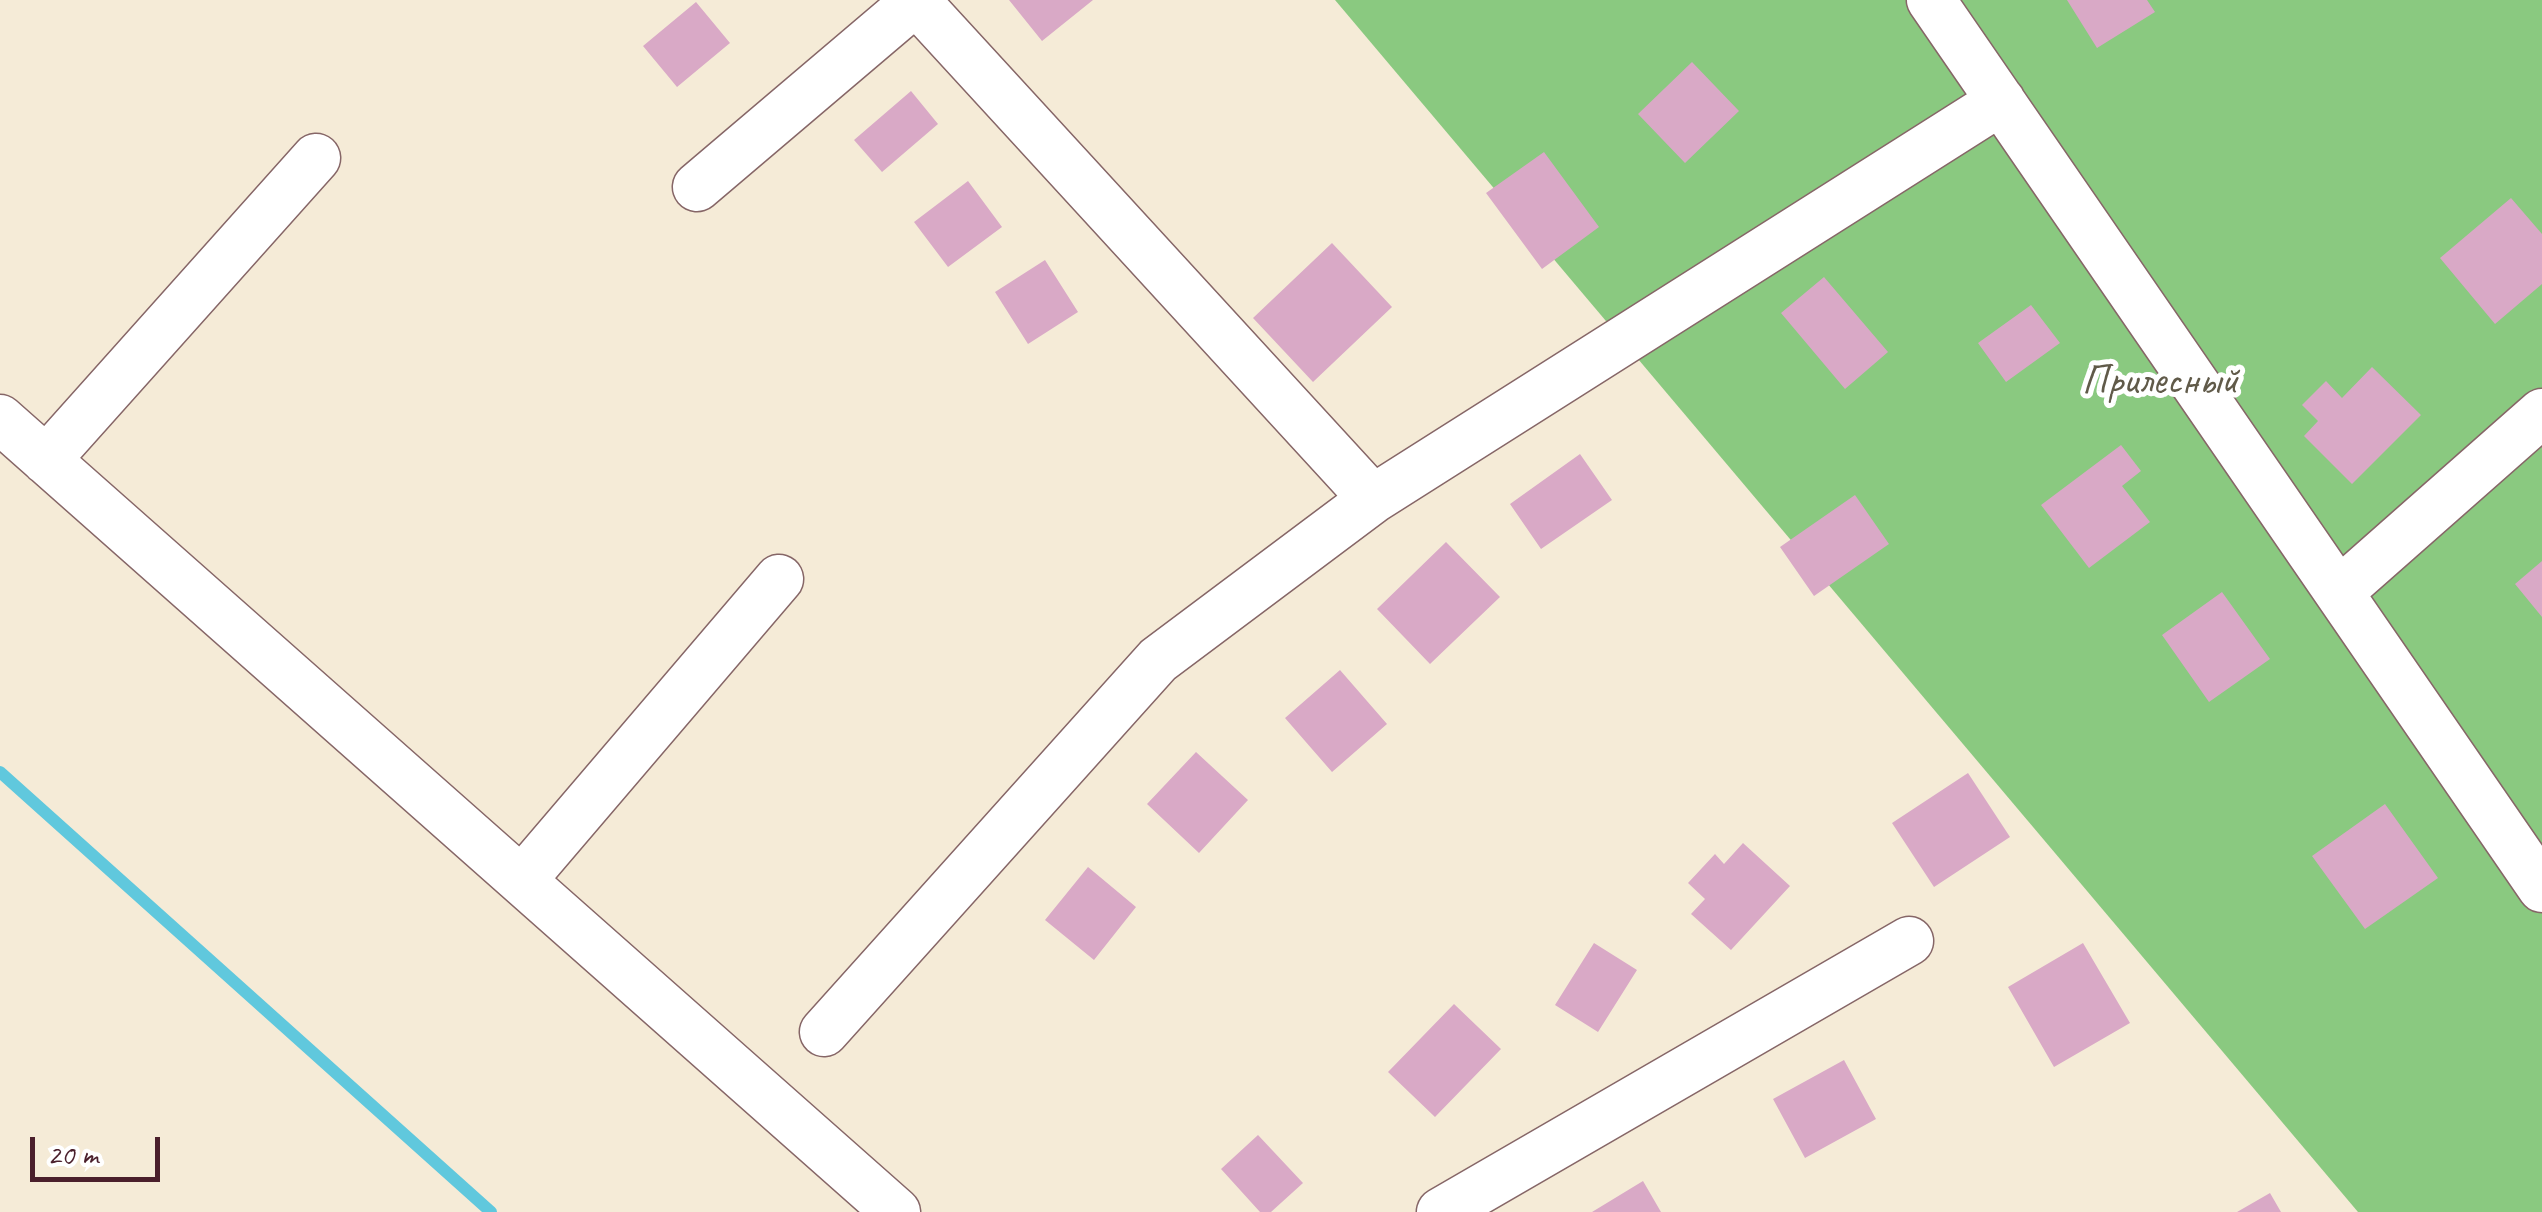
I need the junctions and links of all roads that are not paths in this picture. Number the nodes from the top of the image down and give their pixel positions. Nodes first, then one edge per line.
1 (915, 0) edge
2 (1931, 0) edge
3 (2001, 102) junction
4 (316, 158) dead end
5 (698, 187) dead end
6 (2542, 412) edge
7 (0, 419) edge
8 (46, 460) junction
9 (1373, 499) junction
10 (779, 580) dead end
11 (2339, 592) junction
12 (522, 880) junction
13 (2542, 888) edge
14 (1910, 941) dead end
15 (824, 1032) dead end
16 (896, 1212) edge
17 (1441, 1212) edge

1 - 5 street
1 - 9 street
2 - 3 street
3 - 9 street
3 - 11 street
4 - 8 street
6 - 11 street
7 - 8 street
8 - 12 street
9 - 15 street
10 - 12 street
11 - 13 street
12 - 16 street
14 - 17 street

